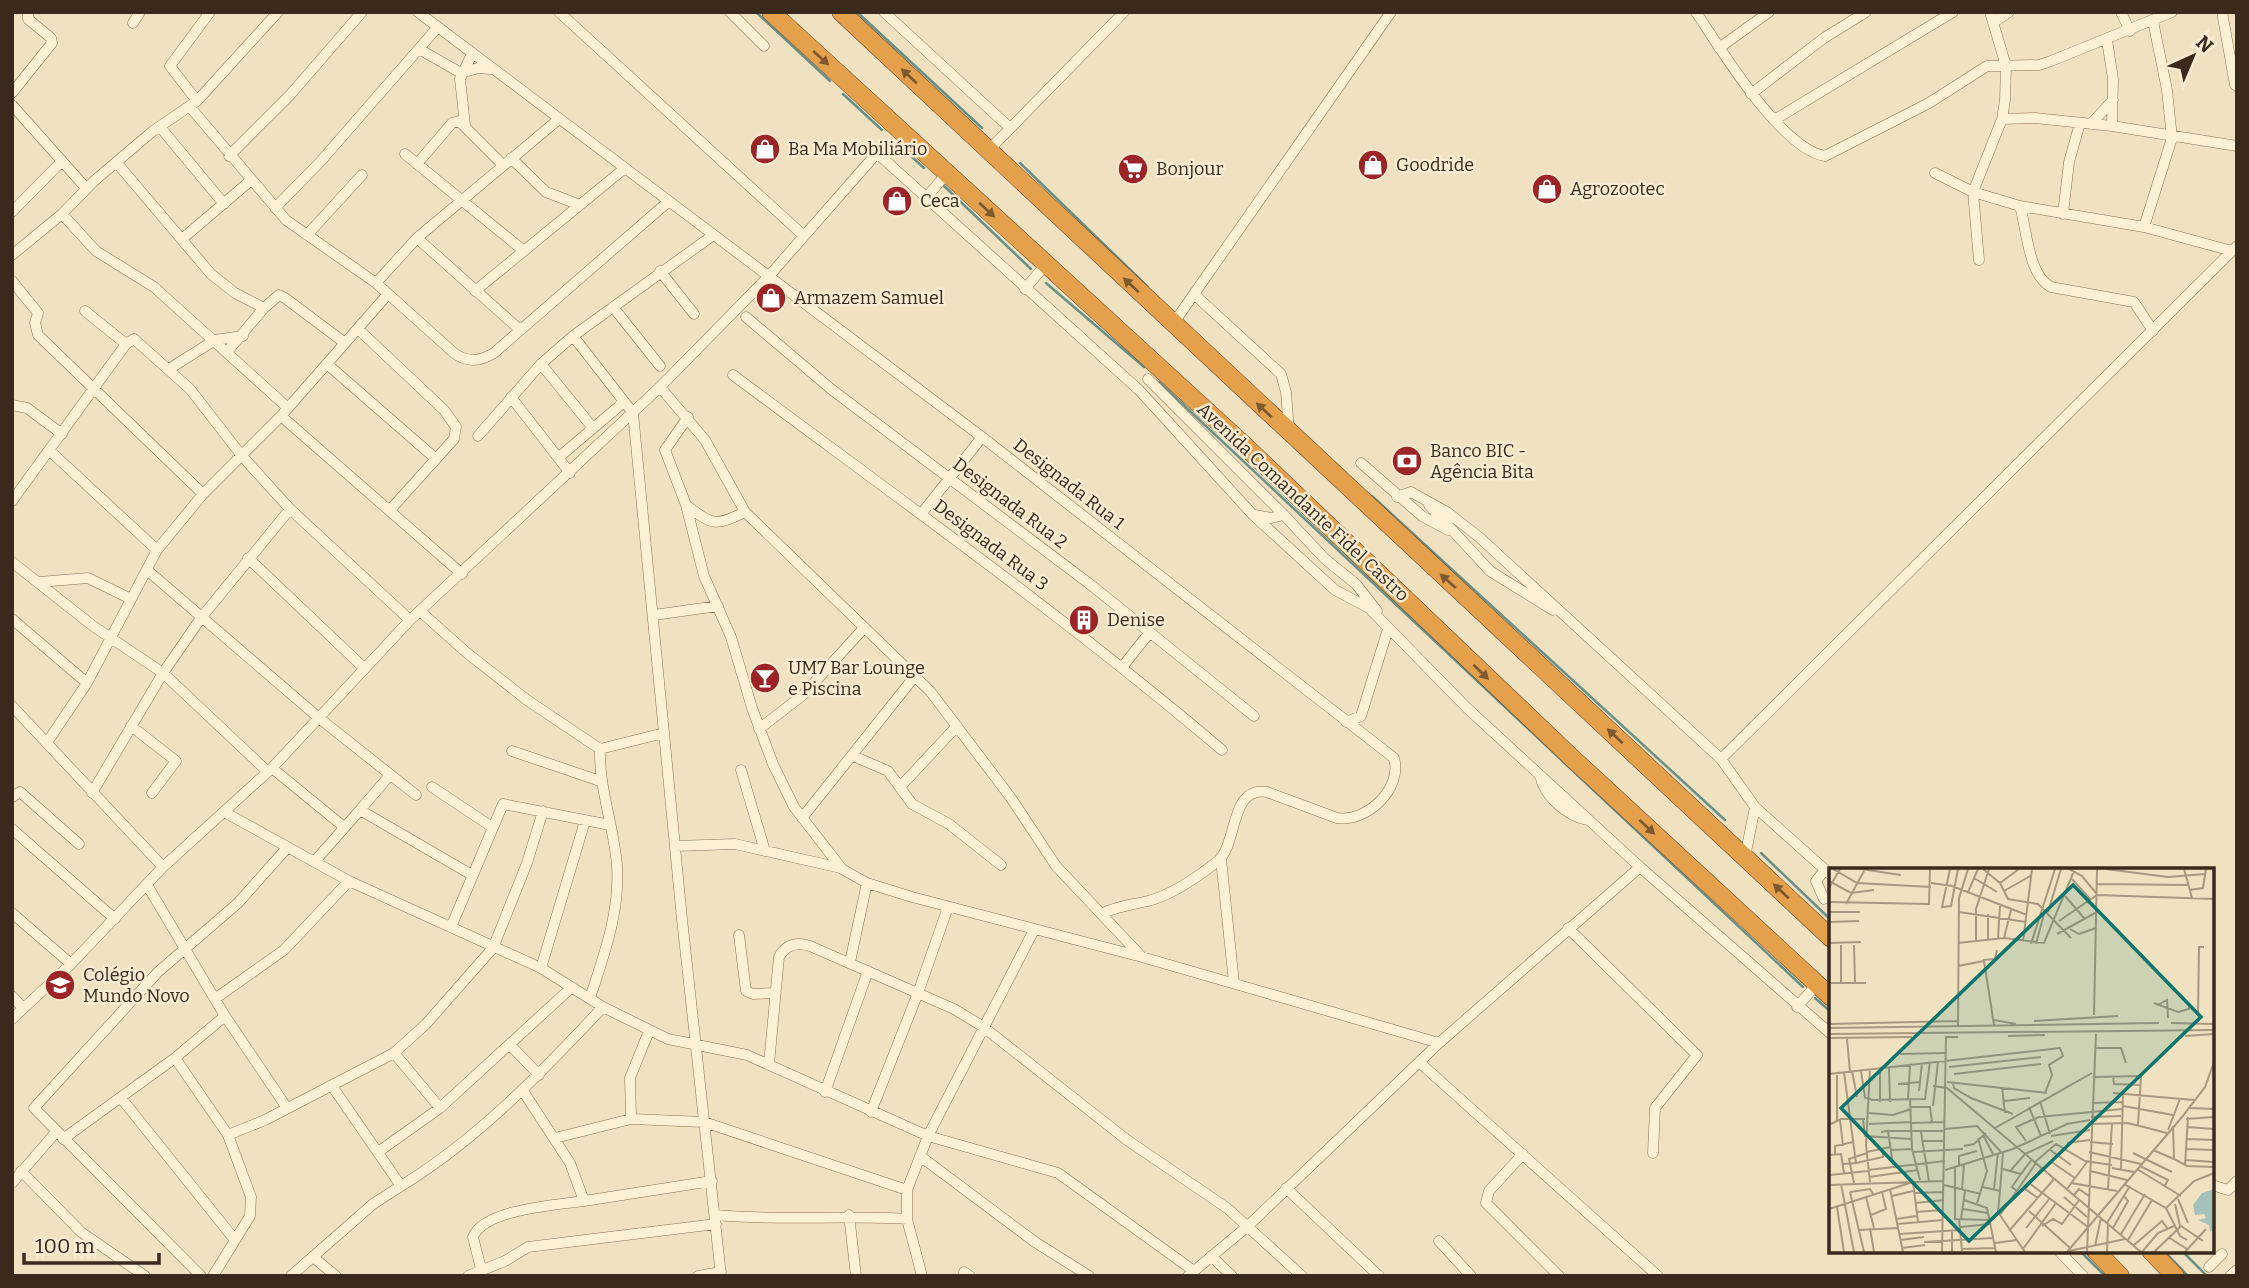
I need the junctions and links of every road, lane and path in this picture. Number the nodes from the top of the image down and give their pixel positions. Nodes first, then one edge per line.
1 (28, 12) edge
2 (140, 12) edge
3 (210, 12) edge
4 (278, 12) edge
5 (418, 12) edge
6 (559, 12) edge
7 (730, 12) edge
8 (771, 12) edge
9 (841, 12) edge
10 (884, 12) edge
11 (1124, 12) edge
12 (1391, 12) edge
13 (1696, 12) edge
14 (1769, 12) edge
15 (1866, 12) edge
16 (1953, 12) edge
17 (2009, 12) edge
18 (2121, 12) edge
19 (2172, 12) edge
20 (2222, 12) edge
21 (359, 14) edge
22 (1992, 17) edge
23 (2153, 21) junction
24 (133, 23) dead end
25 (437, 27) junction
26 (2130, 31) junction
27 (2107, 40) junction
28 (764, 46) dead end
29 (1719, 48) junction
30 (419, 49) junction
31 (472, 54) junction
32 (2006, 66) junction
33 (493, 69) junction
34 (461, 73) junction
35 (2235, 85) dead end
36 (12, 93) edge
37 (1751, 94) junction
38 (2113, 100) junction
39 (193, 104) junction
40 (12, 105) edge
41 (559, 119) junction
42 (2002, 119) junction
43 (1774, 120) junction
44 (2085, 124) junction
45 (465, 125) junction
46 (2112, 126) junction
47 (160, 127) junction
48 (1010, 128) junction
49 (2172, 138) junction
50 (2237, 146) edge
51 (988, 151) junction
52 (405, 154) dead end
53 (229, 156) junction
54 (62, 161) junction
55 (116, 162) junction
56 (507, 162) junction
57 (417, 164) junction
58 (625, 168) junction
59 (947, 173) junction
60 (1935, 173) dead end
61 (362, 175) dead end
62 (250, 181) junction
63 (86, 188) junction
64 (1973, 192) junction
65 (926, 198) junction
66 (460, 200) junction
67 (669, 201) junction
68 (224, 204) junction
69 (580, 205) junction
70 (2020, 206) junction
71 (275, 208) junction
72 (12, 212) edge
73 (62, 214) junction
74 (2063, 214) junction
75 (2144, 227) junction
76 (307, 235) junction
77 (712, 236) junction
78 (804, 236) junction
79 (182, 239) junction
80 (416, 239) junction
81 (2234, 249) edge
82 (524, 251) junction
83 (12, 255) edge
84 (1979, 260) dead end
85 (1046, 264) junction
86 (660, 271) junction
87 (769, 276) junction
88 (12, 281) edge
89 (376, 283) junction
90 (1025, 289) junction
91 (475, 291) junction
92 (388, 294) junction
93 (1196, 296) junction
94 (264, 307) junction
95 (612, 307) junction
96 (85, 311) dead end
97 (694, 314) dead end
98 (746, 317) dead end
99 (1173, 324) junction
100 (358, 329) junction
101 (519, 329) junction
102 (2153, 331) junction
103 (243, 336) junction
104 (573, 336) junction
105 (215, 340) junction
106 (345, 343) junction
107 (126, 344) junction
108 (227, 352) junction
109 (327, 364) junction
110 (541, 364) junction
111 (660, 366) dead end
112 (169, 369) junction
113 (1154, 373) junction
114 (733, 375) dead end
115 (660, 387) junction
116 (93, 388) junction
117 (1139, 390) junction
118 (511, 397) junction
119 (624, 402) junction
120 (12, 405) edge
121 (284, 412) junction
122 (633, 413) junction
123 (688, 417) junction
124 (593, 428) junction
125 (62, 434) junction
126 (1289, 434) junction
127 (478, 436) dead end
128 (982, 437) junction
129 (49, 450) junction
130 (242, 456) junction
131 (558, 458) junction
132 (436, 459) junction
133 (1362, 463) dead end
134 (570, 473) junction
135 (950, 477) junction
136 (203, 494) junction
137 (1422, 497) junction
138 (1397, 498) junction
139 (12, 500) edge
140 (686, 505) junction
141 (290, 509) junction
142 (390, 510) junction
143 (745, 512) junction
144 (922, 513) junction
145 (1284, 514) junction
146 (1253, 515) junction
147 (1451, 531) junction
148 (157, 550) junction
149 (1317, 551) junction
150 (248, 558) junction
151 (12, 562) edge
152 (147, 570) junction
153 (461, 575) junction
154 (39, 582) junction
155 (1335, 590) junction
156 (131, 599) junction
157 (718, 606) junction
158 (420, 611) junction
159 (654, 615) junction
160 (201, 618) junction
161 (1567, 618) junction
162 (12, 620) edge
163 (410, 620) junction
164 (863, 629) junction
165 (1150, 632) junction
166 (1390, 632) junction
167 (111, 636) junction
168 (1123, 666) junction
169 (363, 667) junction
170 (163, 673) junction
171 (915, 676) junction
172 (87, 683) junction
173 (12, 706) edge
174 (17, 716) edge
175 (1254, 716) dead end
176 (319, 718) junction
177 (1346, 722) junction
178 (131, 726) junction
179 (957, 726) junction
180 (759, 729) junction
181 (664, 733) junction
182 (48, 741) junction
183 (600, 749) junction
184 (1222, 750) dead end
185 (512, 751) dead end
186 (853, 756) junction
187 (1721, 758) junction
188 (741, 769) dead end
189 (270, 770) junction
190 (390, 775) junction
191 (600, 781) junction
192 (900, 787) junction
193 (432, 788) dead end
194 (92, 793) junction
195 (152, 793) dead end
196 (416, 795) dead end
197 (12, 797) edge
198 (1755, 807) junction
199 (360, 810) junction
200 (543, 811) junction
201 (226, 813) junction
202 (802, 818) junction
203 (585, 821) junction
204 (610, 825) junction
205 (344, 827) junction
206 (492, 827) junction
207 (12, 829) edge
208 (79, 844) dead end
209 (676, 846) junction
210 (286, 849) junction
211 (765, 851) junction
212 (1745, 857) junction
213 (1221, 859) junction
214 (314, 862) junction
215 (1001, 865) dead end
216 (163, 867) junction
217 (1640, 867) junction
218 (842, 869) junction
219 (1827, 873) edge
220 (472, 875) junction
221 (349, 881) junction
222 (867, 883) junction
223 (147, 885) junction
224 (1824, 899) dead end
225 (948, 907) junction
226 (12, 913) edge
227 (1101, 914) junction
228 (115, 919) junction
229 (451, 927) junction
230 (1568, 928) junction
231 (1034, 930) junction
232 (739, 935) dead end
233 (1829, 936) edge
234 (186, 945) junction
235 (493, 948) junction
236 (1142, 957) junction
237 (849, 962) junction
238 (71, 964) junction
239 (541, 968) junction
240 (868, 971) junction
241 (1234, 984) junction
242 (1817, 984) junction
243 (572, 987) junction
244 (774, 993) junction
245 (918, 993) junction
246 (1829, 995) edge
247 (12, 996) edge
248 (216, 998) junction
249 (590, 998) junction
250 (603, 1007) junction
251 (1797, 1007) junction
252 (23, 1008) junction
253 (225, 1016) junction
254 (12, 1019) edge
255 (982, 1026) junction
256 (649, 1031) junction
257 (1829, 1032) edge
258 (1439, 1043) junction
259 (696, 1044) junction
260 (511, 1046) junction
261 (394, 1053) junction
262 (175, 1058) junction
263 (1419, 1062) junction
264 (769, 1064) junction
265 (539, 1075) junction
266 (332, 1086) junction
267 (523, 1091) junction
268 (825, 1092) junction
269 (121, 1098) junction
270 (287, 1108) junction
271 (440, 1108) junction
272 (871, 1112) junction
273 (631, 1119) junction
274 (704, 1122) junction
275 (59, 1135) junction
276 (228, 1135) junction
277 (929, 1136) junction
278 (555, 1138) junction
279 (378, 1152) junction
280 (1653, 1153) dead end
281 (1523, 1154) junction
282 (920, 1156) junction
283 (22, 1171) junction
284 (712, 1181) junction
285 (2237, 1181) edge
286 (12, 1183) edge
287 (401, 1186) junction
288 (2214, 1186) edge
289 (1286, 1188) junction
290 (907, 1190) junction
291 (584, 1201) junction
292 (849, 1215) junction
293 (716, 1219) junction
294 (907, 1219) junction
295 (1248, 1226) junction
296 (235, 1240) junction
297 (1439, 1241) dead end
298 (2061, 1253) edge
299 (2098, 1253) edge
300 (2153, 1253) edge
301 (2222, 1254) dead end
302 (1211, 1256) junction
303 (313, 1257) junction
304 (2209, 1267) dead end
305 (481, 1269) junction
306 (2237, 1269) edge
307 (1191, 1273) edge
308 (721, 1274) edge
309 (145, 1276) edge
310 (201, 1276) edge
311 (214, 1276) edge
312 (291, 1276) edge
313 (336, 1276) edge
314 (468, 1276) edge
315 (698, 1276) edge
316 (856, 1276) edge
317 (922, 1276) edge
318 (1089, 1276) edge
319 (1232, 1276) edge
320 (1302, 1276) edge
321 (1379, 1276) edge
322 (1471, 1276) edge
323 (1559, 1276) edge
324 (1658, 1276) edge
325 (2083, 1276) edge
326 (2120, 1276) edge
327 (2175, 1276) edge
328 (2230, 1276) edge

1 - 36 street
2 - 24 street
3 - 39 street
4 - 39 street
5 - 25 street, Designada Rua 1
6 - 78 street
7 - 28 street
8 -> 59 highway, Avenida Comandante Fidel Castro
51 -> 9 highway
10 - 48 street
11 - 48 street
12 - 93 street
13 - 29 street
14 - 29 street
15 - 37 street
16 - 43 street
17 - 22 street
18 - 26 street
19 - 23 street
20 - 35 street
21 - 53 street
22 - 32 street
23 - 26 street
23 - 49 street
25 - 30 street
25 - 31 street, Designada Rua 1
26 - 27 street
27 - 32 street
27 - 38 street
29 - 37 street
30 - 34 street
30 - 71 street
31 - 33 street, Designada Rua 1
31 - 34 street
32 - 42 street
32 - 43 street
33 - 34 street
33 - 41 street, Designada Rua 1
34 - 45 street
37 - 43 street
38 - 44 street
38 - 46 street
39 - 47 street
39 - 53 street
40 - 54 street
41 - 56 street
41 - 58 street, Designada Rua 1
42 - 44 street
42 - 64 street
44 - 46 street
44 - 74 street
45 - 56 street
45 - 57 street
46 - 49 street
47 - 55 street
47 - 68 street
48 - 51 street
49 - 50 street
49 - 75 street
99 -> 51 highway
52 - 57 street
53 - 62 street
54 - 63 street
54 - 72 street
55 - 63 street
55 - 79 street
56 - 66 street
56 - 69 street
57 - 66 street
58 - 67 street, Designada Rua 1
58 - 69 street
59 - 65 street
59 -> 85 highway, Avenida Comandante Fidel Castro
60 - 64 street
61 - 76 street
62 - 68 street
62 - 71 street
63 - 73 street
64 - 70 street
64 - 84 street
65 - 78 street
65 - 90 street
66 - 80 street
66 - 82 street
67 - 77 street, Designada Rua 1
67 - 101 street
68 - 79 street
69 - 82 street
70 - 74 street
70 - 102 street
71 - 76 street
73 - 83 street
73 - 105 street
74 - 75 street
75 - 81 street
76 - 89 street
77 - 86 street
77 - 87 street, Designada Rua 1
78 - 87 street
79 - 94 street
80 - 89 street
80 - 91 street
81 - 102 street
82 - 91 street
85 - 90 street
85 - 113 highway, Avenida Comandante Fidel Castro
86 - 95 street
86 - 97 street
87 - 115 street
87 - 128 street, Designada Rua 1
88 - 116 street
89 - 92 street
90 - 117 street
91 - 101 street
92 - 100 street
92 - 101 street
93 - 99 street
93 - 126 street
94 - 103 street
94 - 106 street
95 - 104 street
95 - 111 street
96 - 107 street
98 - 135 street, Designada Rua 2
126 -> 99 highway
100 - 106 street
100 - 132 street
102 - 187 street
103 - 105 street
103 - 108 street
104 - 110 street
104 - 119 street
105 - 108 street
105 - 112 street
106 - 109 street
107 - 112 street
107 - 116 street
108 - 121 street
109 - 121 street
109 - 132 street
110 - 118 street
110 - 124 street
112 - 130 street
113 - 117 street
113 - 145 street
113 -> 242 highway, Avenida Comandante Fidel Castro
114 - 144 street, Designada Rua 3
115 - 122 street
115 - 123 street
116 - 125 street
116 - 136 street
117 - 146 street
118 - 127 street
118 - 131 street
119 - 122 street
119 - 124 street
120 - 125 street
121 - 130 street
121 - 142 street
122 - 134 street
122 - 159 street
123 - 140 street
123 - 143 street
124 - 131 street
125 - 129 street
212 -> 126 highway
128 - 135 street
128 - 177 street, Designada Rua 1
129 - 139 street
129 - 148 street
130 - 136 street
130 - 141 street
131 - 134 street
132 - 142 street
133 - 138 street
134 - 153 street
135 - 144 street
135 - 165 street, Designada Rua 2
136 - 148 street
137 - 138 street
137 - 147 street
137 - 161 street
138 - 147 street
140 - 143 street
140 - 157 street
141 - 150 street
141 - 163 street
142 - 153 street
143 - 164 street
144 - 168 street, Designada Rua 3
145 - 146 street
145 - 149 street
146 - 155 street
147 - 161 street
148 - 152 street
149 - 155 street
149 - 166 street
150 - 160 street
150 - 169 street
151 - 154 street
152 - 156 street
152 - 160 street
153 - 158 street
154 - 156 street
154 - 167 street
155 - 166 street
156 - 167 street
157 - 159 street
157 - 180 street
158 - 163 street
158 - 183 street
159 - 181 street
160 - 170 street
160 - 176 street
161 - 187 street
162 - 172 street
163 - 169 street
164 - 171 street
164 - 180 street
165 - 168 street
165 - 175 street, Designada Rua 2
166 - 177 street
166 - 217 street
167 - 170 street
167 - 172 street
168 - 184 street, Designada Rua 3
169 - 176 street
170 - 178 street
170 - 189 street
171 - 179 street
171 - 186 street
172 - 182 street
173 - 174 street
174 - 182 street
176 - 189 street
176 - 190 street
177 - 213 street, Designada Rua 1
178 - 194 street
178 - 195 street
179 - 192 street
179 - 227 street
180 - 202 street
181 - 183 street
181 - 209 street
182 - 194 street
183 - 191 street
185 - 191 street
186 - 192 street
186 - 202 street
187 - 198 street
188 - 211 street
189 - 201 street
189 - 205 street
190 - 196 street
190 - 199 street
191 - 204 street
192 - 215 street
193 - 206 street
194 - 216 street
197 - 208 street
198 - 212 street
198 - 219 street
199 - 205 street
199 - 220 street
200 - 203 street
200 - 206 street
200 - 235 street
201 - 210 street
201 - 216 street
202 - 218 street
203 - 204 street
203 - 239 street
204 - 249 street
205 - 214 street
206 - 220 street
207 - 228 street
209 - 211 street
209 - 259 street
210 - 214 street
210 - 234 street
211 - 218 street
233 -> 212 highway
213 - 227 street
213 - 241 street
214 - 221 street
216 - 223 street
217 - 230 street
217 - 251 street
218 - 222 street
219 - 224 street
220 - 229 street
221 - 229 street
221 - 248 street
222 - 225 street
222 - 237 street
223 - 228 street
223 - 234 street
225 - 231 street
225 - 245 street
226 - 238 street
227 - 236 street
228 - 238 street
229 - 235 street
230 - 258 street
230 - 280 street
231 - 236 street
231 - 255 street
232 - 244 street
234 - 248 street
234 - 275 street
235 - 239 street
235 - 261 street
236 - 241 street
237 - 240 street
237 - 244 street
238 - 252 street
239 - 243 street
240 - 245 street
240 - 268 street
241 - 258 street
242 - 246 highway, Avenida Comandante Fidel Castro
242 - 251 street
243 - 249 street
243 - 260 street
244 - 264 street
245 - 255 street
245 - 272 street
247 - 252 street
248 - 253 street
249 - 250 street
250 - 256 street
250 - 265 street
251 - 257 street
252 - 254 street
253 - 262 street
253 - 270 street
255 - 277 street
255 - 295 street
256 - 259 street
256 - 273 street
258 - 263 street
259 - 264 street
259 - 274 street
260 - 265 street
260 - 271 street
261 - 266 street
261 - 271 street
262 - 269 street
262 - 276 street
263 - 281 street
263 - 289 street
264 - 268 street
265 - 267 street
266 - 270 street
266 - 279 street
267 - 278 street
267 - 287 street
268 - 272 street
269 - 275 street
269 - 296 street
270 - 276 street
271 - 279 street
272 - 277 street
273 - 274 street
273 - 278 street
274 - 284 street
274 - 290 street
275 - 283 street
275 - 310 street
276 - 296 street
277 - 282 street
277 - 307 street
278 - 291 street
279 - 287 street
281 - 323 street
281 - 324 street
282 - 290 street
282 - 318 street
283 - 286 street
283 - 309 street
284 - 291 street
284 - 293 street
285 - 288 street
287 - 303 street
289 - 295 street
289 - 321 street
290 - 294 street
291 - 305 street
292 - 293 street
292 - 294 street
292 - 316 street
293 - 305 street
293 - 308 street
294 - 317 street
295 - 302 street
295 - 320 street
296 - 311 street
297 - 322 street
298 - 325 street
299 - 326 highway
300 - 327 highway
301 - 304 street
302 - 307 street
302 - 319 street
303 - 312 street
303 - 313 street
305 - 314 street
306 - 328 street
308 - 315 street

